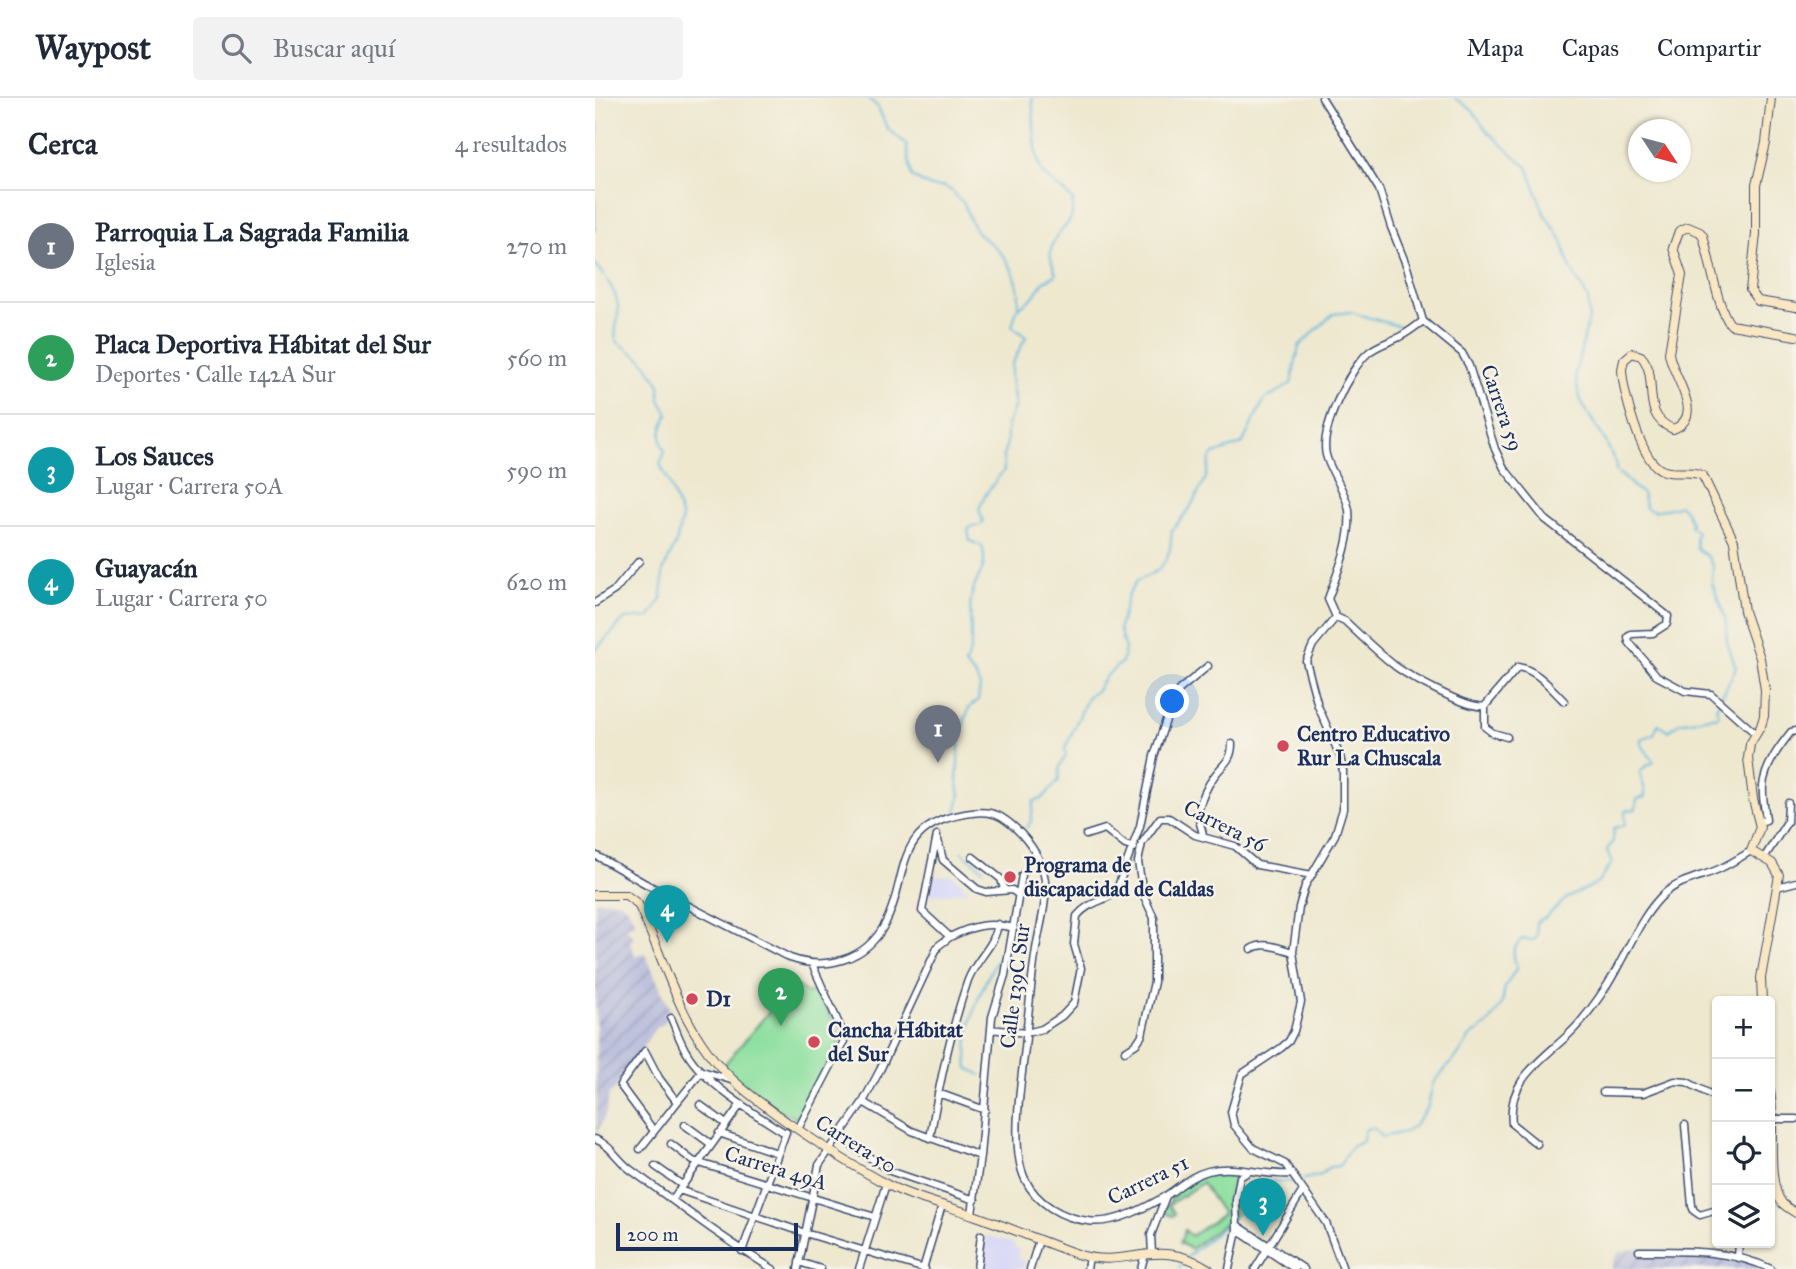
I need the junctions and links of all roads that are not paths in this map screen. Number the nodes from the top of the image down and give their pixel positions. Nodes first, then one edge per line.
1 (1322, 98) edge
2 (1771, 98) edge
3 (1796, 307) edge
4 (1423, 321) junction
5 (1796, 336) edge
6 (639, 561) dead end
7 (595, 603) edge
8 (1336, 617) junction
9 (1208, 666) dead end
10 (1564, 701) dead end
11 (1485, 706) junction
12 (1796, 731) edge
13 (1756, 734) junction
14 (1507, 737) dead end
15 (1232, 744) dead end
16 (1788, 803) dead end
17 (1759, 822) junction
18 (936, 823) junction
19 (937, 835) junction
20 (1086, 835) dead end
21 (1203, 836) junction
22 (1135, 849) junction
23 (1751, 850) junction
24 (595, 855) edge
25 (973, 858) dead end
26 (1764, 858) junction
27 (1022, 875) dead end
28 (1312, 875) junction
29 (1796, 882) edge
30 (1777, 887) junction
31 (1004, 889) junction
32 (595, 895) edge
33 (1019, 895) junction
34 (998, 924) junction
35 (1014, 928) junction
36 (950, 937) junction
37 (1251, 949) dead end
38 (1293, 953) junction
39 (812, 964) junction
40 (1762, 996) edge
41 (671, 1018) dead end
42 (991, 1029) junction
43 (1026, 1033) junction
44 (1125, 1051) dead end
45 (702, 1071) junction
46 (731, 1080) junction
47 (937, 1093) junction
48 (1603, 1093) dead end
49 (1712, 1094) edge
50 (677, 1102) junction
51 (863, 1102) junction
52 (741, 1104) junction
53 (700, 1105) dead end
54 (1019, 1106) joint
55 (985, 1110) junction
56 (1775, 1119) edge
57 (1796, 1119) edge
58 (1773, 1122) edge
59 (726, 1124) junction
60 (685, 1125) dead end
61 (1685, 1125) dead end
62 (794, 1126) junction
63 (654, 1131) junction
64 (719, 1133) junction
65 (785, 1133) junction
66 (839, 1137) junction
67 (930, 1138) junction
68 (595, 1139) edge
69 (671, 1144) dead end
70 (711, 1144) junction
71 (1537, 1144) dead end
72 (640, 1149) dead end
73 (830, 1150) junction
74 (777, 1153) junction
75 (980, 1156) junction
76 (698, 1162) junction
77 (655, 1166) dead end
78 (1248, 1172) junction
79 (766, 1183) junction
80 (1297, 1183) junction
81 (886, 1184) junction
82 (681, 1187) junction
83 (1167, 1194) junction
84 (812, 1198) junction
85 (672, 1200) junction
86 (975, 1200) junction
87 (942, 1205) junction
88 (1712, 1211) edge
89 (1796, 1213) edge
90 (972, 1214) junction
91 (755, 1217) junction
92 (875, 1217) junction
93 (1236, 1222) junction
94 (805, 1233) junction
95 (981, 1235) dead end
96 (1039, 1240) junction
97 (1268, 1248) junction
98 (1739, 1248) edge
99 (743, 1251) junction
100 (865, 1251) junction
101 (1639, 1251) dead end
102 (1149, 1254) junction
103 (1738, 1256) junction
104 (1089, 1257) junction
105 (799, 1266) edge
106 (1342, 1268) edge
107 (773, 1269) edge
108 (821, 1269) edge
109 (859, 1269) edge
110 (924, 1269) edge
111 (977, 1269) edge
112 (1030, 1269) edge
113 (1087, 1269) edge
114 (1141, 1269) edge
115 (1209, 1269) edge
116 (1229, 1269) edge
117 (1255, 1269) edge
118 (1295, 1269) edge
119 (1304, 1269) edge
120 (1771, 1269) edge

1 - 4 street
2 - 3 street
4 - 8 street
4 - 13 street, Carrera 59
5 - 13 street
6 - 7 street
8 - 11 street
8 - 28 street
9 - 22 street
10 - 11 street
11 - 14 street
12 - 17 street
13 - 17 street
15 - 21 street
16 - 26 street
17 - 23 street
18 - 19 street
18 - 39 street
18 - 43 street, Calle 139C Sur
19 - 31 street
19 - 36 street
20 - 22 street
21 - 22 street, Carrera 56
21 - 28 street, Carrera 56
22 - 43 street
22 - 44 street
23 - 26 street
23 - 71 street
24 - 39 street
25 - 31 street
26 - 30 street
27 - 33 street
28 - 38 street
29 - 30 street
30 - 40 street
31 - 33 street
32 - 46 street, Carrera 50
33 - 35 street
34 - 35 street
34 - 36 street
34 - 47 street
35 - 42 street
36 - 51 street
37 - 38 street
38 - 80 street
39 - 62 street
41 - 45 street, Carrera 50
42 - 43 street
42 - 55 street
43 - 54 street, Calle 139C Sur
45 - 46 street
45 - 50 street
45 - 52 street, Carrera 50
46 - 62 street, Carrera 50
47 - 55 street
47 - 67 street
48 - 49 street
50 - 63 street
50 - 63 street
51 - 66 street
51 - 67 street
52 - 59 street
52 - 65 street, Carrera 50
53 - 59 street
54 - 83 street, Carrera 51
55 - 75 street
56 - 57 street
58 - 89 street
59 - 64 street
60 - 70 street
61 - 88 street
62 - 65 street
62 - 73 street, Carrera 50
63 - 72 street
64 - 70 street
64 - 74 street
65 - 74 street
66 - 73 street
66 - 86 street, Carrera 50
67 - 75 street
68 - 85 street
69 - 76 street, Carrera 49A
70 - 76 street
73 - 81 street, Carrera 50
73 - 84 street
74 - 79 street
75 - 86 street
76 - 79 street, Carrera 49A
76 - 82 street
77 - 82 street
78 - 80 street, Carrera 51
78 - 83 street, Carrera 51
78 - 93 street
79 - 84 street, Carrera 49A
79 - 91 street
80 - 97 street
80 - 106 street
81 - 87 street, Carrera 50
81 - 92 street
82 - 85 street
82 - 91 street
83 - 102 street
84 - 92 street, Carrera 49A
84 - 94 street
85 - 99 street
86 - 90 street
87 - 90 street, Carrera 50
87 - 110 street
90 - 96 street, Carrera 50
91 - 94 street
91 - 99 street
92 - 100 street
93 - 97 street
93 - 116 street
94 - 100 street
94 - 105 street
95 - 111 street
96 - 104 street, Carrera 50
96 - 112 street
97 - 117 street
97 - 118 street
97 - 119 street
98 - 103 street
99 - 107 street
100 - 109 street
100 - 110 street
101 - 103 street
102 - 104 street, Carrera 50
102 - 114 street
102 - 115 street, Carrera 50
103 - 120 street
104 - 113 street
105 - 108 street

